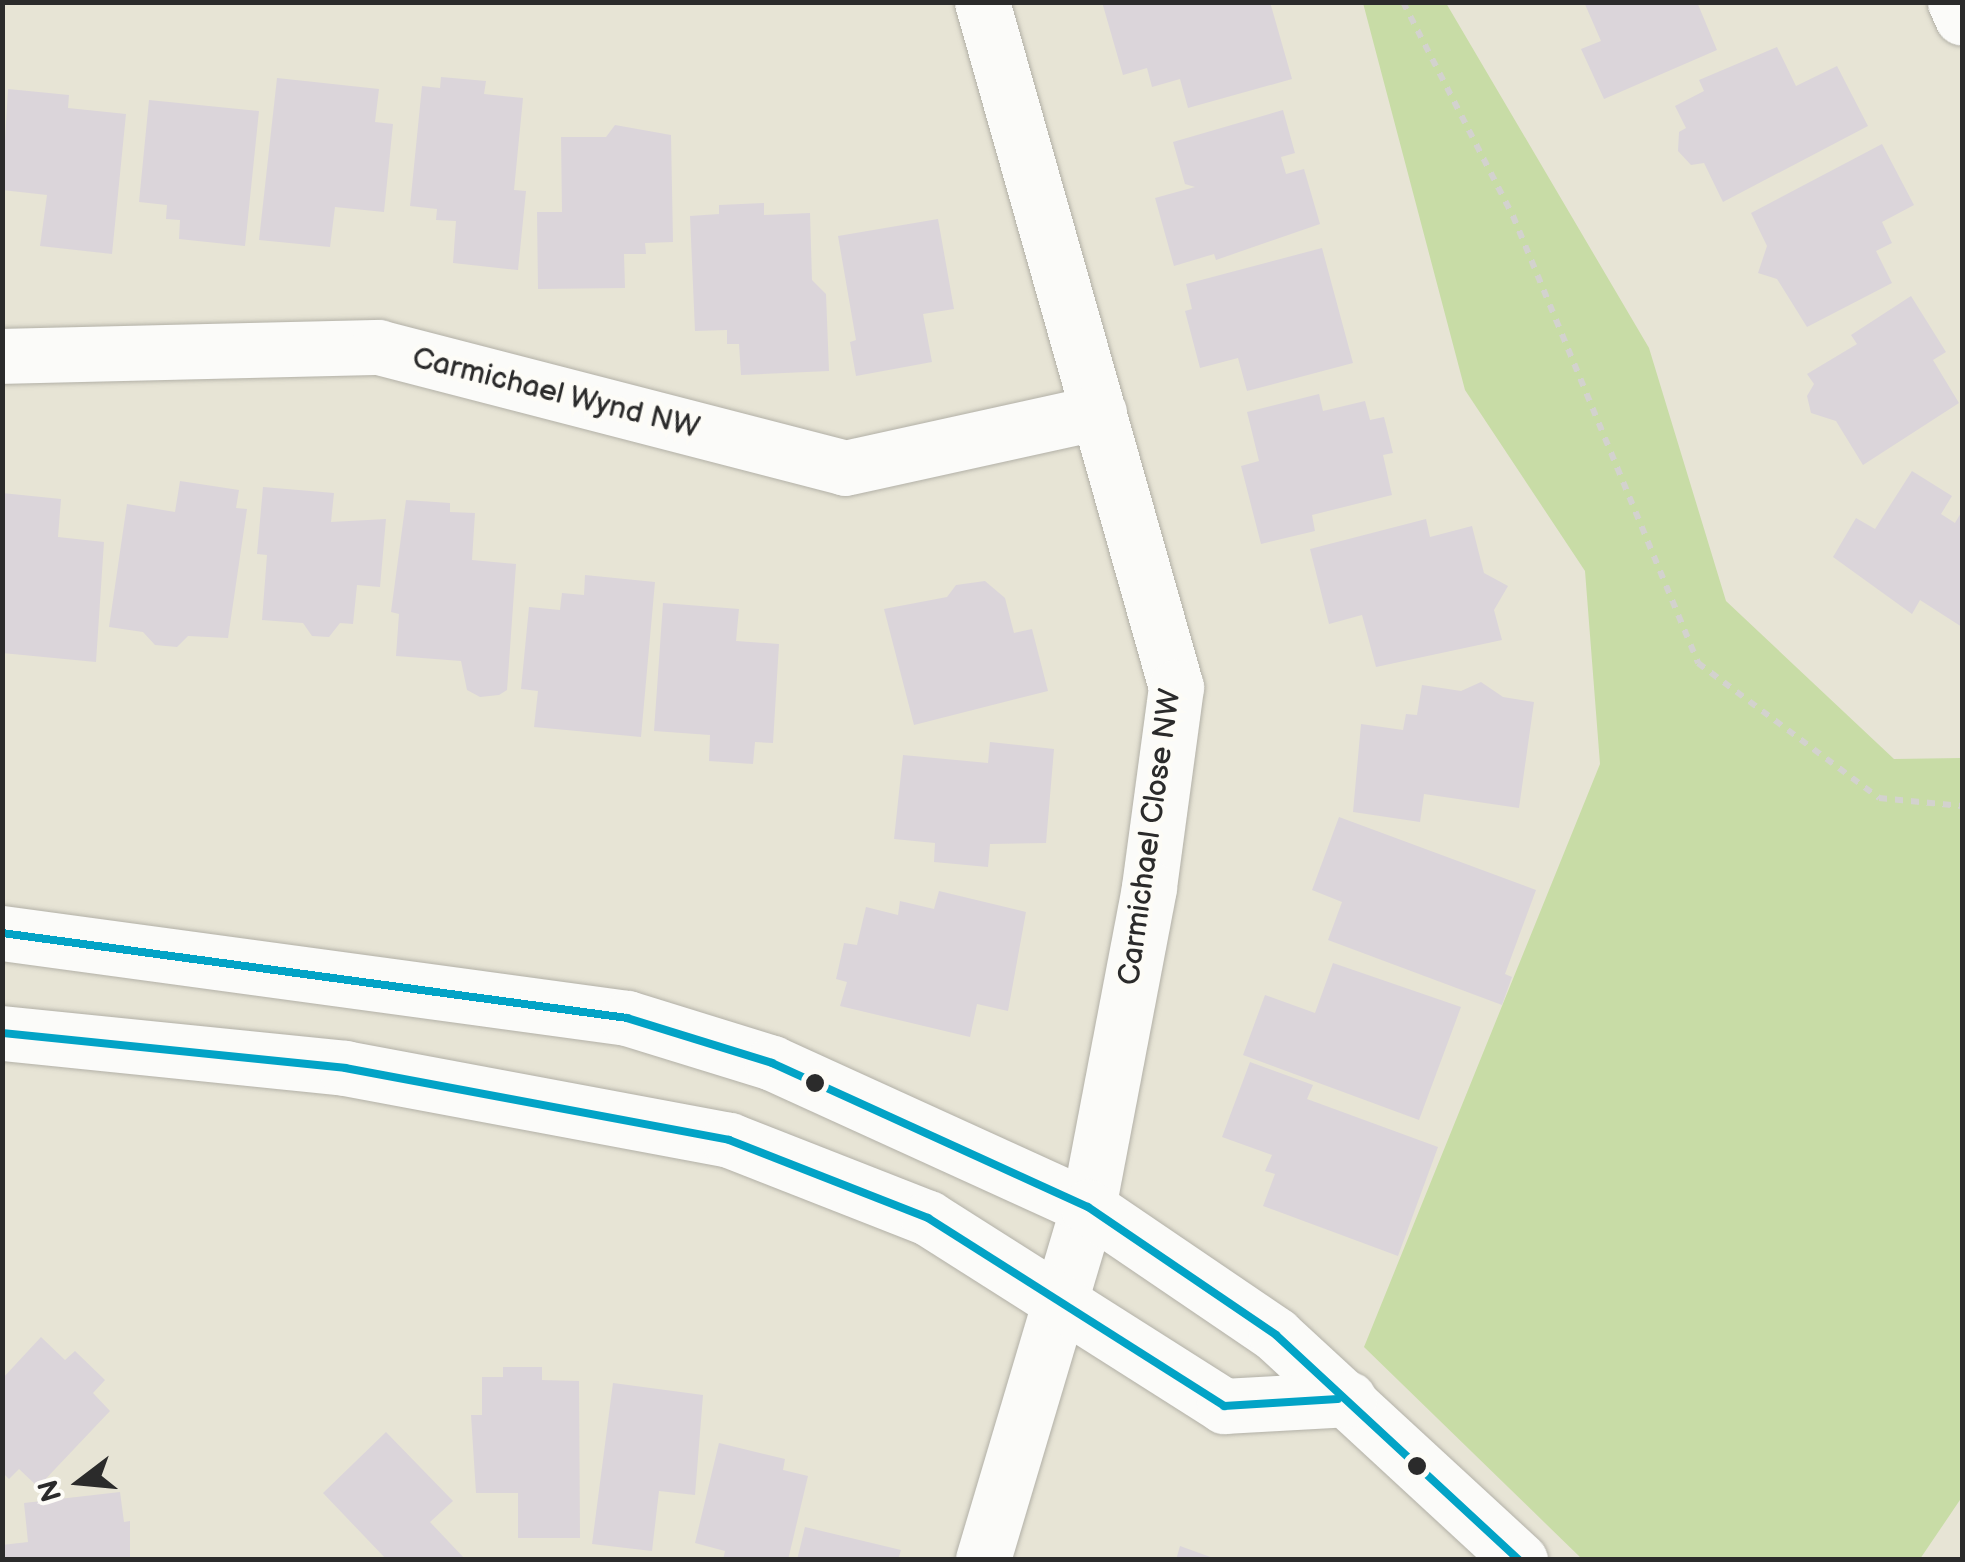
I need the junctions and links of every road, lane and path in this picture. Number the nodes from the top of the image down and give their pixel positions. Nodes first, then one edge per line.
1 (982, 2) edge
2 (1403, 2) edge
3 (1955, 2) edge
4 (1962, 18) edge
5 (2, 356) edge
6 (1099, 412) junction
7 (1962, 806) edge
8 (2, 934) edge
9 (2, 1033) edge
10 (1088, 1207) junction
11 (1064, 1305) junction
12 (1349, 1399) junction
13 (983, 1560) edge
14 (1520, 1560) edge

1 - 6 street, Carmichael Close NW
2 - 7 path
3 - 4 street
5 - 6 street, Carmichael Wynd NW
6 - 10 street, Carmichael Close NW
8 - 10 street
9 - 11 street
10 - 11 street, Carmichael Close NW
10 - 12 street
11 - 12 street
11 - 13 street, Carmichael Close NW
12 - 14 street

